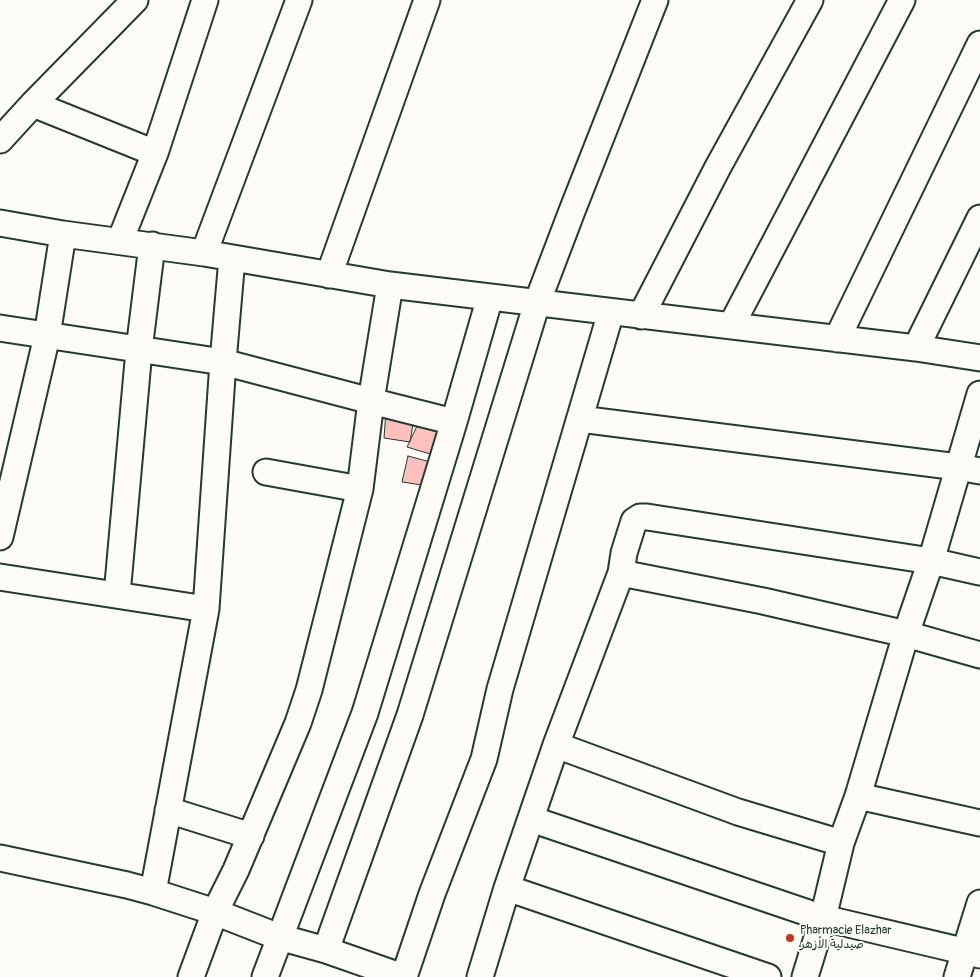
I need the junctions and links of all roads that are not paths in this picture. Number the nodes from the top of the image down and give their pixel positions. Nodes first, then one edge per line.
1 (135, 0) edge
2 (205, 0) edge
3 (299, 0) edge
4 (427, 0) edge
5 (655, 0) edge
6 (810, 0) edge
7 (902, 0) edge
8 (980, 44) edge
9 (33, 104) junction
10 (0, 140) edge
11 (155, 153) junction
12 (980, 218) edge
13 (1, 225) edge
14 (64, 234) junction
15 (120, 241) junction
16 (152, 245) junction
17 (204, 253) junction
18 (232, 258) junction
19 (329, 275) junction
20 (390, 284) junction
21 (490, 297) junction
22 (537, 303) junction
23 (611, 312) junction
24 (641, 316) junction
25 (731, 326) junction
26 (0, 328) edge
27 (47, 336) junction
28 (837, 339) junction
29 (916, 348) junction
30 (139, 350) junction
31 (980, 358) edge
32 (223, 362) junction
33 (980, 394) edge
34 (371, 401) junction
35 (580, 419) junction
36 (454, 422) junction
37 (969, 469) edge
38 (266, 472) dead end
39 (360, 489) junction
40 (0, 537) edge
41 (931, 561) junction
42 (980, 572) edge
43 (621, 573) junction
44 (0, 577) edge
45 (117, 595) junction
46 (206, 609) junction
47 (906, 634) junction
48 (980, 654) edge
49 (556, 745) junction
50 (858, 796) junction
51 (168, 810) junction
52 (531, 819) junction
53 (980, 823) edge
54 (251, 836) junction
55 (841, 844) junction
56 (0, 858) edge
57 (507, 888) junction
58 (153, 892) junction
59 (980, 904) edge
60 (215, 912) junction
61 (823, 918) junction
62 (279, 937) junction
63 (326, 950) junction
64 (973, 953) edge
65 (363, 971) edge
66 (191, 977) edge
67 (265, 977) edge
68 (404, 977) edge
69 (480, 977) edge
70 (768, 977) edge
71 (805, 977) edge
72 (957, 977) edge

1 - 9 street
2 - 11 street
3 - 17 street
4 - 19 street
5 - 22 street
6 - 24 street
7 - 25 street
8 - 28 street
9 - 10 street
9 - 11 street
11 - 15 street
12 - 29 street
13 - 14 street
14 - 15 street
14 - 27 street
15 - 16 street
16 - 17 street
16 - 30 street
17 - 18 street
18 - 19 street
18 - 32 street
19 - 20 street
20 - 21 street
20 - 34 street
21 - 22 street
21 - 36 street
22 - 23 street
22 - 63 street
23 - 24 street
23 - 35 street
24 - 25 street
25 - 28 street
26 - 27 street
27 - 30 street
27 - 40 street
28 - 29 street
29 - 31 street
30 - 32 street
30 - 45 street
32 - 34 street
32 - 46 street
33 - 37 street
34 - 36 street
34 - 39 street
35 - 37 street
35 - 68 street
36 - 62 street
37 - 41 street
38 - 39 street
39 - 54 street
41 - 42 street
41 - 43 street
41 - 47 street
43 - 47 street
43 - 49 street
44 - 45 street
45 - 46 street
46 - 51 street
47 - 48 street
47 - 50 street
49 - 52 street
49 - 55 street
50 - 53 street
50 - 55 street
51 - 54 street
51 - 58 street
52 - 57 street
52 - 61 street
54 - 60 street
55 - 61 street
56 - 58 street
57 - 69 street
57 - 70 street
58 - 60 street
59 - 64 street
60 - 62 street
60 - 66 street
61 - 64 street
61 - 71 street
62 - 63 street
62 - 67 street
63 - 65 street
64 - 72 street
65 - 68 street

